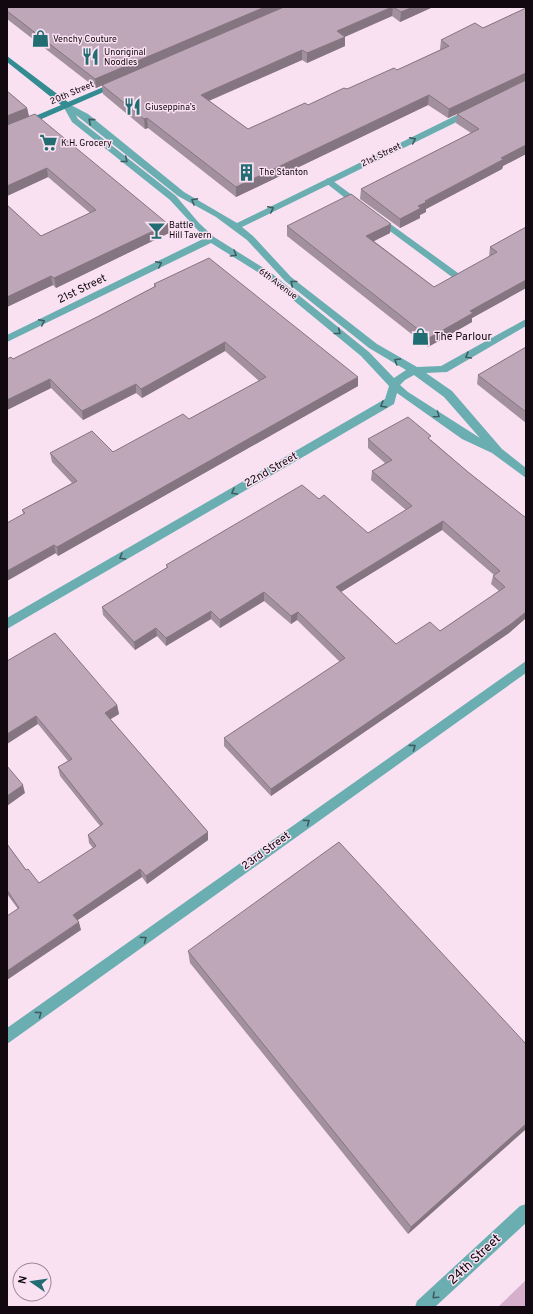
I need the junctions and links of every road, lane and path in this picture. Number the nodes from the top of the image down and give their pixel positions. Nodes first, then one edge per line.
1 (7, 58) edge
2 (126, 80) edge
3 (67, 106) junction
4 (477, 108) edge
5 (7, 131) edge
6 (329, 181) junction
7 (236, 227) junction
8 (211, 239) junction
9 (455, 275) edge
10 (526, 322) edge
11 (7, 339) edge
12 (416, 371) junction
13 (394, 384) junction
14 (498, 452) junction
15 (526, 474) edge
16 (7, 624) edge
17 (526, 666) edge
18 (7, 1037) edge
19 (526, 1212) edge
20 (423, 1307) edge

1 - 3 main road, 6th Avenue
2 - 3 main road, 20th Street
3 - 5 main road, 20th Street
7 -> 3 street, 6th Avenue
3 -> 8 street, 6th Avenue
6 -> 4 street, 21st Street
7 -> 6 street, 21st Street
6 - 9 street
12 -> 7 street, 6th Avenue
11 -> 8 street, 21st Street
8 -> 13 street, 6th Avenue
10 -> 12 street
12 - 13 street
12 - 14 street, 6th Avenue
13 -> 14 street, 6th Avenue
13 -> 16 street, 22nd Street
14 - 15 street, 6th Avenue
18 -> 17 street, 23rd Street
19 -> 20 street, 24th Street

